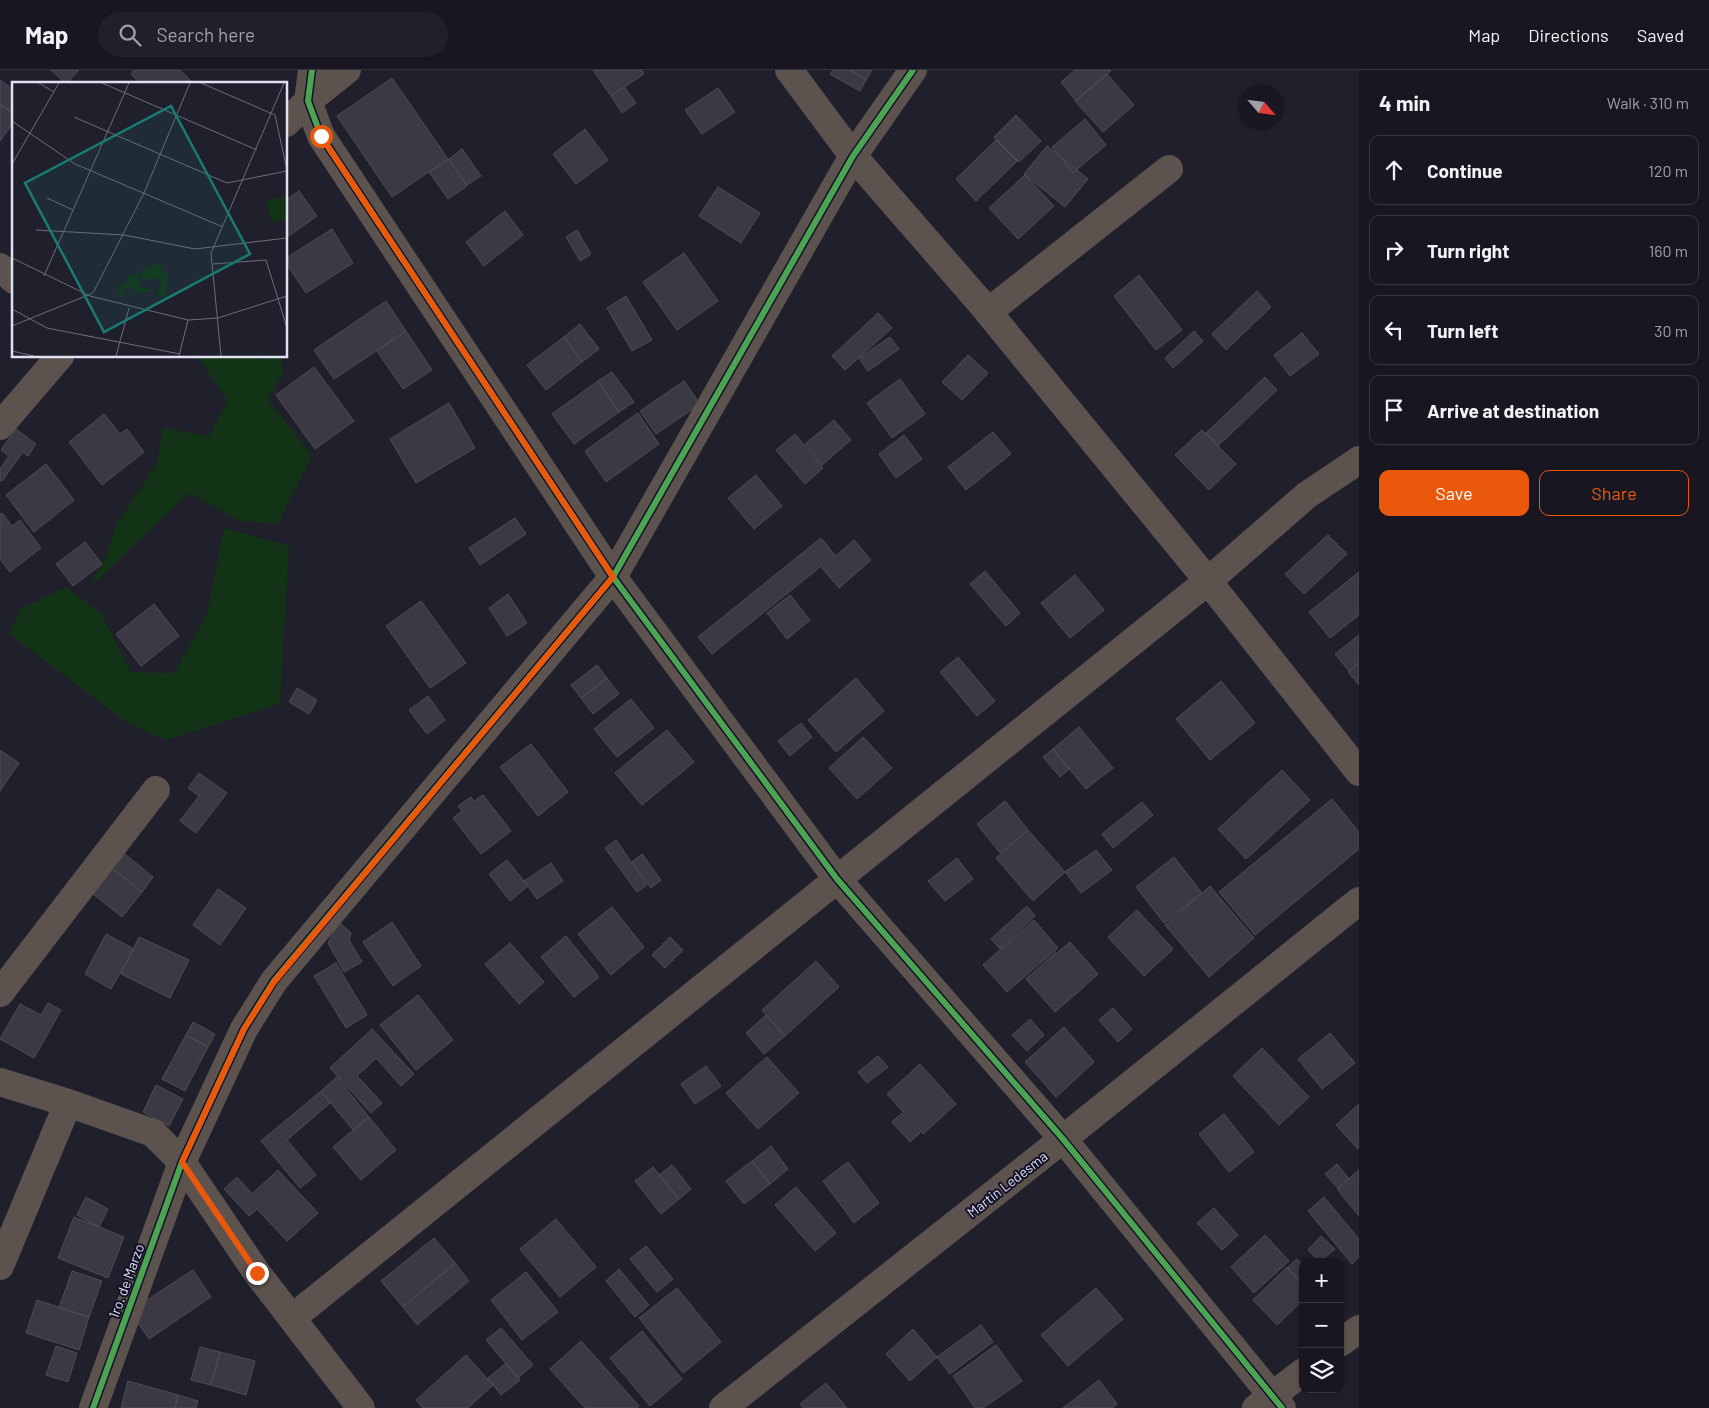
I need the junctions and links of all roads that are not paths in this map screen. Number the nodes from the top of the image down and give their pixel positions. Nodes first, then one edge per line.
1 (312, 70) edge
2 (347, 70) edge
3 (789, 70) edge
4 (913, 70) edge
5 (308, 101) junction
6 (288, 121) edge
7 (853, 156) junction
8 (1169, 169) dead end
9 (0, 267) edge
10 (12, 278) edge
11 (988, 312) junction
12 (58, 358) edge
13 (0, 426) edge
14 (1359, 460) edge
15 (613, 577) junction
16 (1208, 581) junction
17 (1359, 772) edge
18 (156, 790) dead end
19 (837, 879) junction
20 (1359, 901) edge
21 (0, 993) edge
22 (0, 1082) edge
23 (68, 1103) junction
24 (1063, 1140) junction
25 (182, 1162) junction
26 (0, 1266) edge
27 (292, 1318) junction
28 (1359, 1329) edge
29 (1344, 1340) edge
30 (1299, 1376) edge
31 (1270, 1404) edge
32 (93, 1408) edge
33 (362, 1408) edge
34 (723, 1408) edge

1 - 5 street
2 - 5 street
3 - 7 street
4 - 7 street, 1ro. de Marzo
5 - 6 street
5 - 15 street
7 - 11 street
7 - 15 street, 1ro. de Marzo
8 - 11 street
9 - 10 street
11 - 16 street
12 - 13 street
14 - 16 street
15 - 19 street
15 - 25 street, 1ro. de Marzo
16 - 17 street
16 - 19 street
18 - 21 street
19 - 24 street
19 - 27 street
20 - 24 street, Martin Ledesma
22 - 23 street
23 - 25 street
23 - 26 street
24 - 31 street
24 - 34 street, Martin Ledesma
25 - 27 street
25 - 32 street, 1ro. de Marzo
27 - 33 street
28 - 29 street
30 - 31 street

